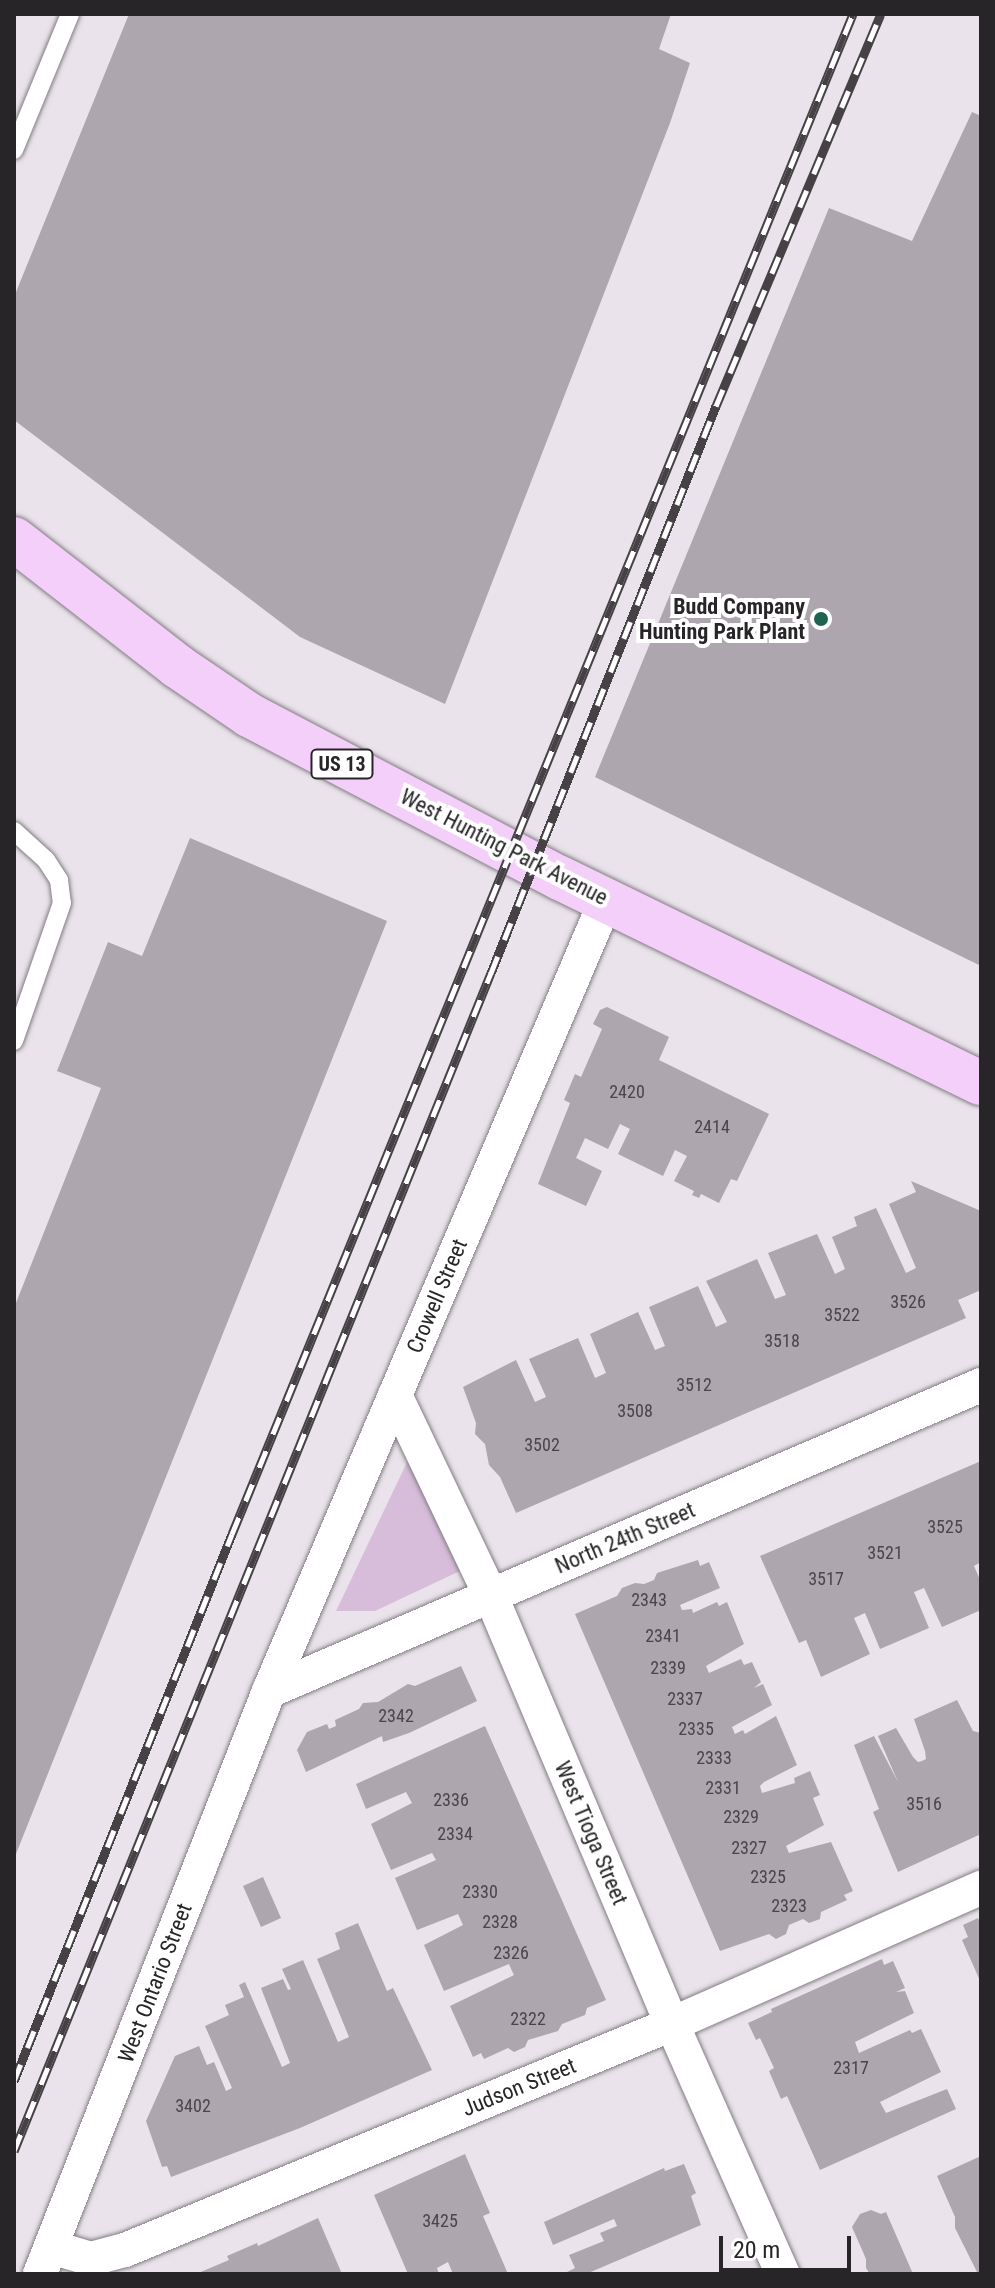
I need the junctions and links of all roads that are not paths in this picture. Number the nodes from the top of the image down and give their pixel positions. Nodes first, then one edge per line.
1 (70, 14) edge
2 (14, 150) edge
3 (14, 539) edge
4 (14, 831) edge
5 (606, 900) junction
6 (15, 1035) edge
7 (981, 1083) edge
8 (981, 1385) edge
9 (395, 1395) junction
10 (491, 1596) junction
11 (269, 1691) junction
12 (981, 1888) edge
13 (672, 2024) junction
14 (45, 2260) edge
15 (783, 2274) edge

1 - 2 lane
3 - 5 main road, West Hunting Park Avenue / US 13
4 - 6 lane
5 - 7 main road, West Hunting Park Avenue / US 13
5 - 9 street, Crowell Street
8 - 10 street, North 24th Street
9 - 10 street, West Tioga Street
9 - 11 street, Crowell Street
10 - 11 street, North 24th Street
10 - 13 street, West Tioga Street
11 - 14 street, West Ontario Street
12 - 13 street, Judson Street
13 - 14 street, Judson Street
13 - 15 street, West Tioga Street

